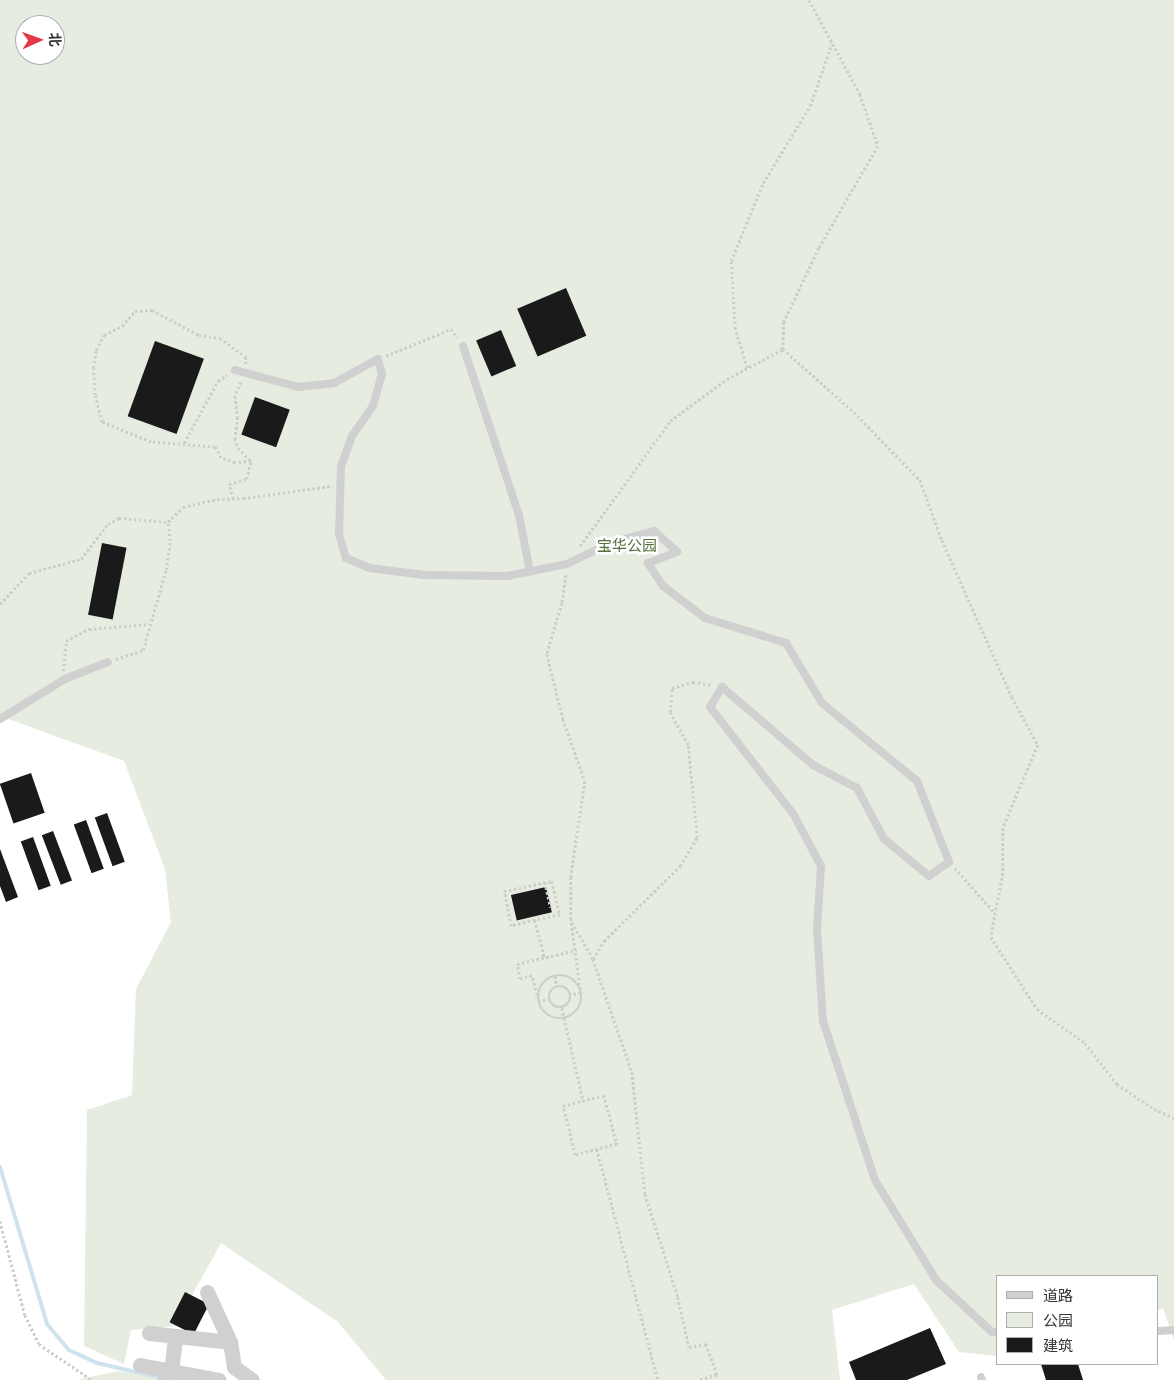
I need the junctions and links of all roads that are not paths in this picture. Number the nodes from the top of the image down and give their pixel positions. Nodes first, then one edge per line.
1 (463, 346) road end
2 (235, 370) road end
3 (530, 572) junction
4 (108, 662) road end
5 (0, 719) edge
6 (207, 1292) dead end
7 (1174, 1330) edge
8 (1159, 1331) edge
9 (149, 1332) dead end
10 (996, 1332) edge
11 (175, 1336) junction
12 (230, 1342) junction
13 (140, 1365) dead end
14 (168, 1375) edge
15 (219, 1380) edge
16 (252, 1380) edge

1 - 3 lane
2 - 3 lane
3 - 10 lane
4 - 5 lane
6 - 12 street
7 - 8 lane
9 - 11 street
11 - 12 street
11 - 14 street
12 - 16 street
13 - 14 street
14 - 15 street

